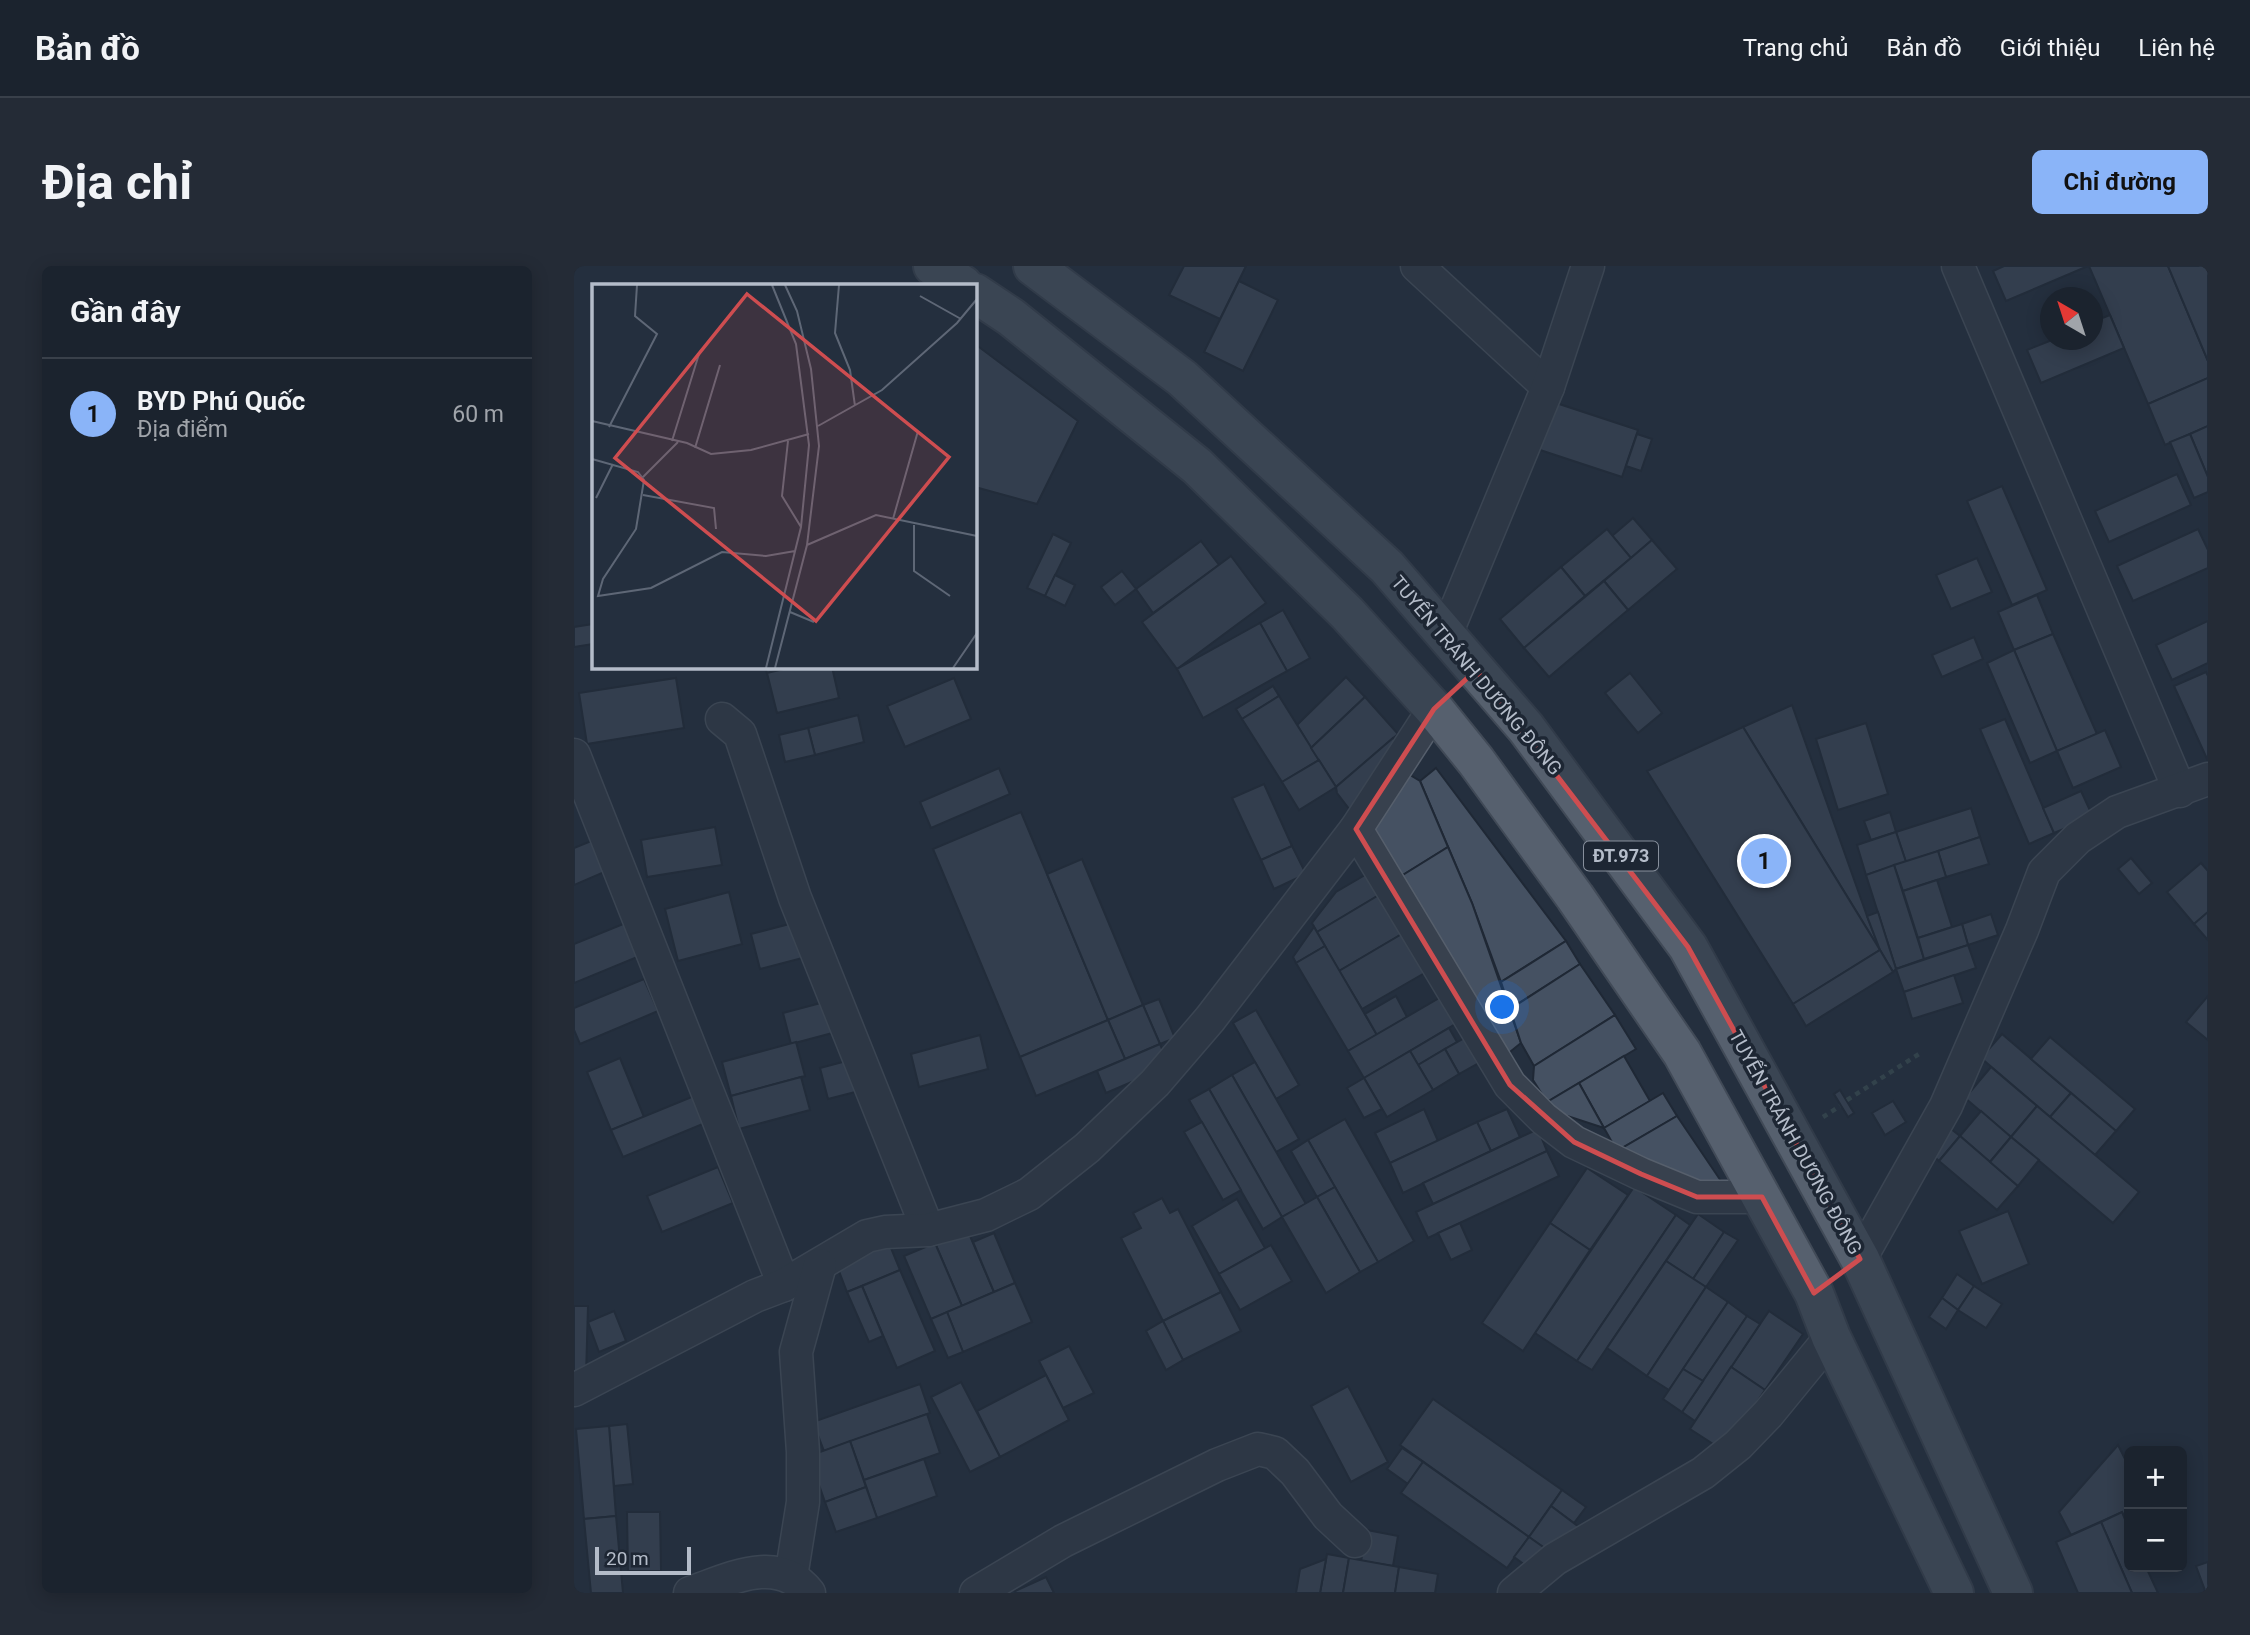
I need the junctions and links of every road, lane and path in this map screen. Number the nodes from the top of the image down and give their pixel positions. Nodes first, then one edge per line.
1 (933, 266) edge
2 (1034, 266) edge
3 (1416, 266) edge
4 (1588, 266) edge
5 (1958, 266) edge
6 (961, 284) edge
7 (976, 294) edge
8 (1548, 387) junction
9 (1446, 634) junction
10 (1476, 670) junction
11 (1434, 709) junction
12 (722, 719) dead end
13 (574, 755) edge
14 (2194, 785) edge
15 (1356, 829) junction
16 (1919, 1054) dead end
17 (1847, 1100) dead end
18 (1762, 1197) junction
19 (928, 1230) junction
20 (1860, 1259) junction
21 (820, 1265) junction
22 (784, 1285) junction
23 (1814, 1293) junction
24 (1831, 1337) junction
25 (574, 1390) edge
26 (1355, 1541) dead end
27 (800, 1585) edge
28 (690, 1593) edge
29 (976, 1593) edge
30 (1514, 1593) edge
31 (1954, 1593) edge
32 (2013, 1593) edge

1 - 6 main road
2 - 9 main road, TUYẾN TRÁNH DƯƠNG ĐÔNG / ĐT.973
3 - 8 street
4 - 8 street
5 - 14 street
7 - 11 main road, ĐT.973
8 - 9 street
9 - 10 main road, TUYẾN TRÁNH DƯƠNG ĐÔNG / ĐT.973
10 - 11 main road
10 - 20 main road, TUYẾN TRÁNH DƯƠNG ĐÔNG / ĐT.973
11 - 15 street
11 - 18 main road, ĐT.973
12 - 19 street
13 - 22 street
14 - 20 street
15 - 18 street
15 - 19 street
16 - 17 path
18 - 23 main road, ĐT.973
19 - 21 street
20 - 23 main road
20 - 32 main road, TUYẾN TRÁNH DƯƠNG ĐÔNG / ĐT.973
21 - 22 street
21 - 27 street
22 - 25 street
23 - 24 main road, ĐT.973
24 - 30 street
24 - 31 main road, ĐT.973
26 - 29 street
27 - 28 street

